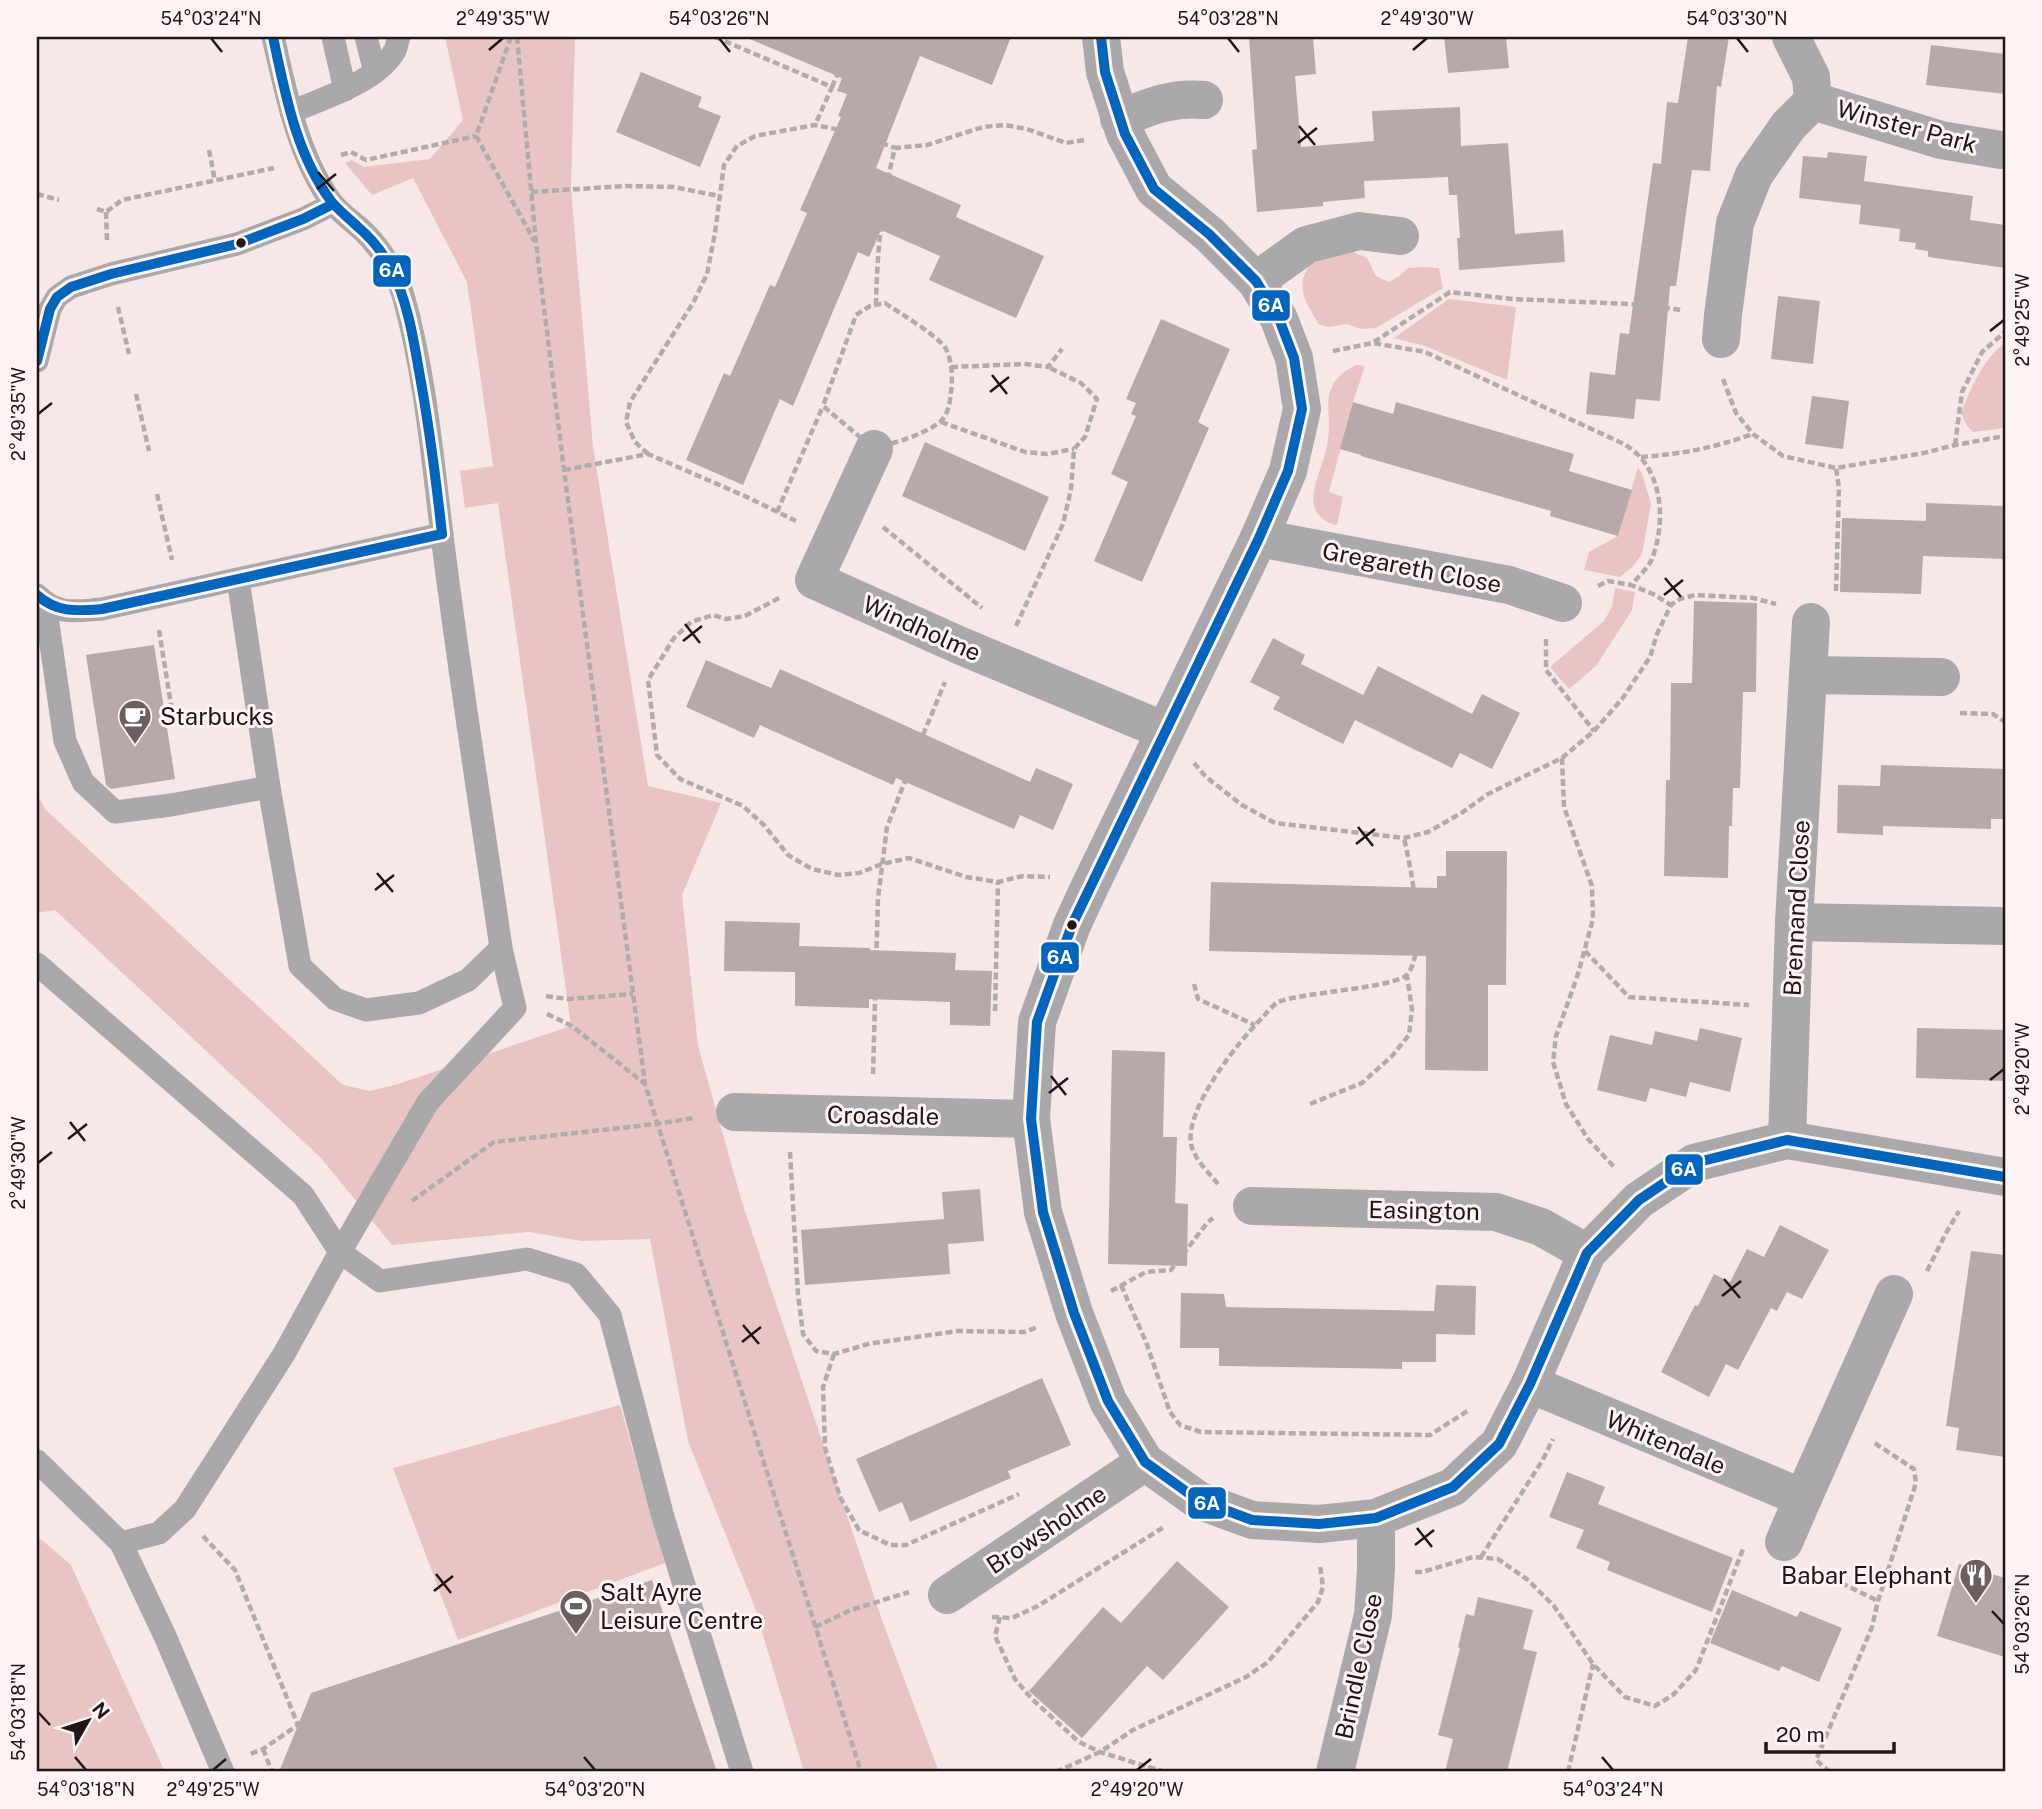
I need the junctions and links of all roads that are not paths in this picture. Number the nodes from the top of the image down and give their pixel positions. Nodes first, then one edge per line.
1 (273, 37) edge
2 (333, 37) edge
3 (366, 37) edge
4 (399, 37) edge
5 (1101, 37) edge
6 (1791, 37) edge
7 (375, 72) junction
8 (345, 90) junction
9 (1203, 100) dead end
10 (1813, 101) junction
11 (291, 112) junction
12 (1122, 127) junction
13 (2001, 150) dead end
14 (332, 204) junction
15 (1400, 236) dead end
16 (1256, 281) junction
17 (1722, 327) road end
18 (37, 361) edge
19 (874, 449) road end
20 (442, 534) junction
21 (1259, 538) junction
22 (239, 579) junction
23 (41, 599) edge
24 (1563, 603) road end
25 (1811, 622) road end
26 (1808, 676) junction
27 (1941, 677) dead end
28 (1165, 732) junction
29 (269, 787) junction
30 (1794, 922) junction
31 (2005, 926) edge
32 (501, 948) junction
33 (37, 964) edge
34 (735, 1112) dead end
35 (1031, 1119) junction
36 (1787, 1140) junction
37 (1988, 1174) edge
38 (1243, 1205) road end
39 (340, 1252) junction
40 (1587, 1253) junction
41 (1895, 1294) road end
42 (1530, 1384) junction
43 (37, 1461) edge
44 (1145, 1462) junction
45 (1803, 1498) junction
46 (1376, 1518) junction
47 (121, 1543) junction
48 (1782, 1547) road end
49 (947, 1595) road end
50 (222, 1769) edge
51 (742, 1772) edge
52 (1335, 1772) edge

1 - 11 lane
2 - 8 lane
3 - 7 lane
4 - 7 lane
5 - 12 street
6 - 10 street, Winster Park
7 - 8 lane
8 - 11 lane
9 - 12 street
10 - 13 street, Winster Park
10 - 17 street, Winster Park
11 - 14 lane
12 - 16 street
14 - 18 lane
14 - 20 lane
15 - 16 street
16 - 21 street
19 - 28 street, Windholme
20 - 22 lane
20 - 32 lane
21 - 24 street, Gregareth Close
21 - 28 street
22 - 23 lane
22 - 29 lane
23 - 29 lane
25 - 26 street, Brennand Close
26 - 27 street
26 - 30 street, Brennand Close
28 - 35 street
29 - 32 lane
30 - 31 street
30 - 36 street, Brennand Close
32 - 39 lane
33 - 39 lane
34 - 35 street, Croasdale
35 - 44 street
36 - 37 street
36 - 40 street
38 - 40 street, Easington
39 - 47 lane
39 - 51 lane
40 - 42 street
41 - 45 street
42 - 45 street, Whitendale
42 - 46 street
43 - 47 lane
44 - 46 street
44 - 49 street, Browsholme
45 - 48 street
46 - 52 street, Brindle Close
47 - 50 lane

